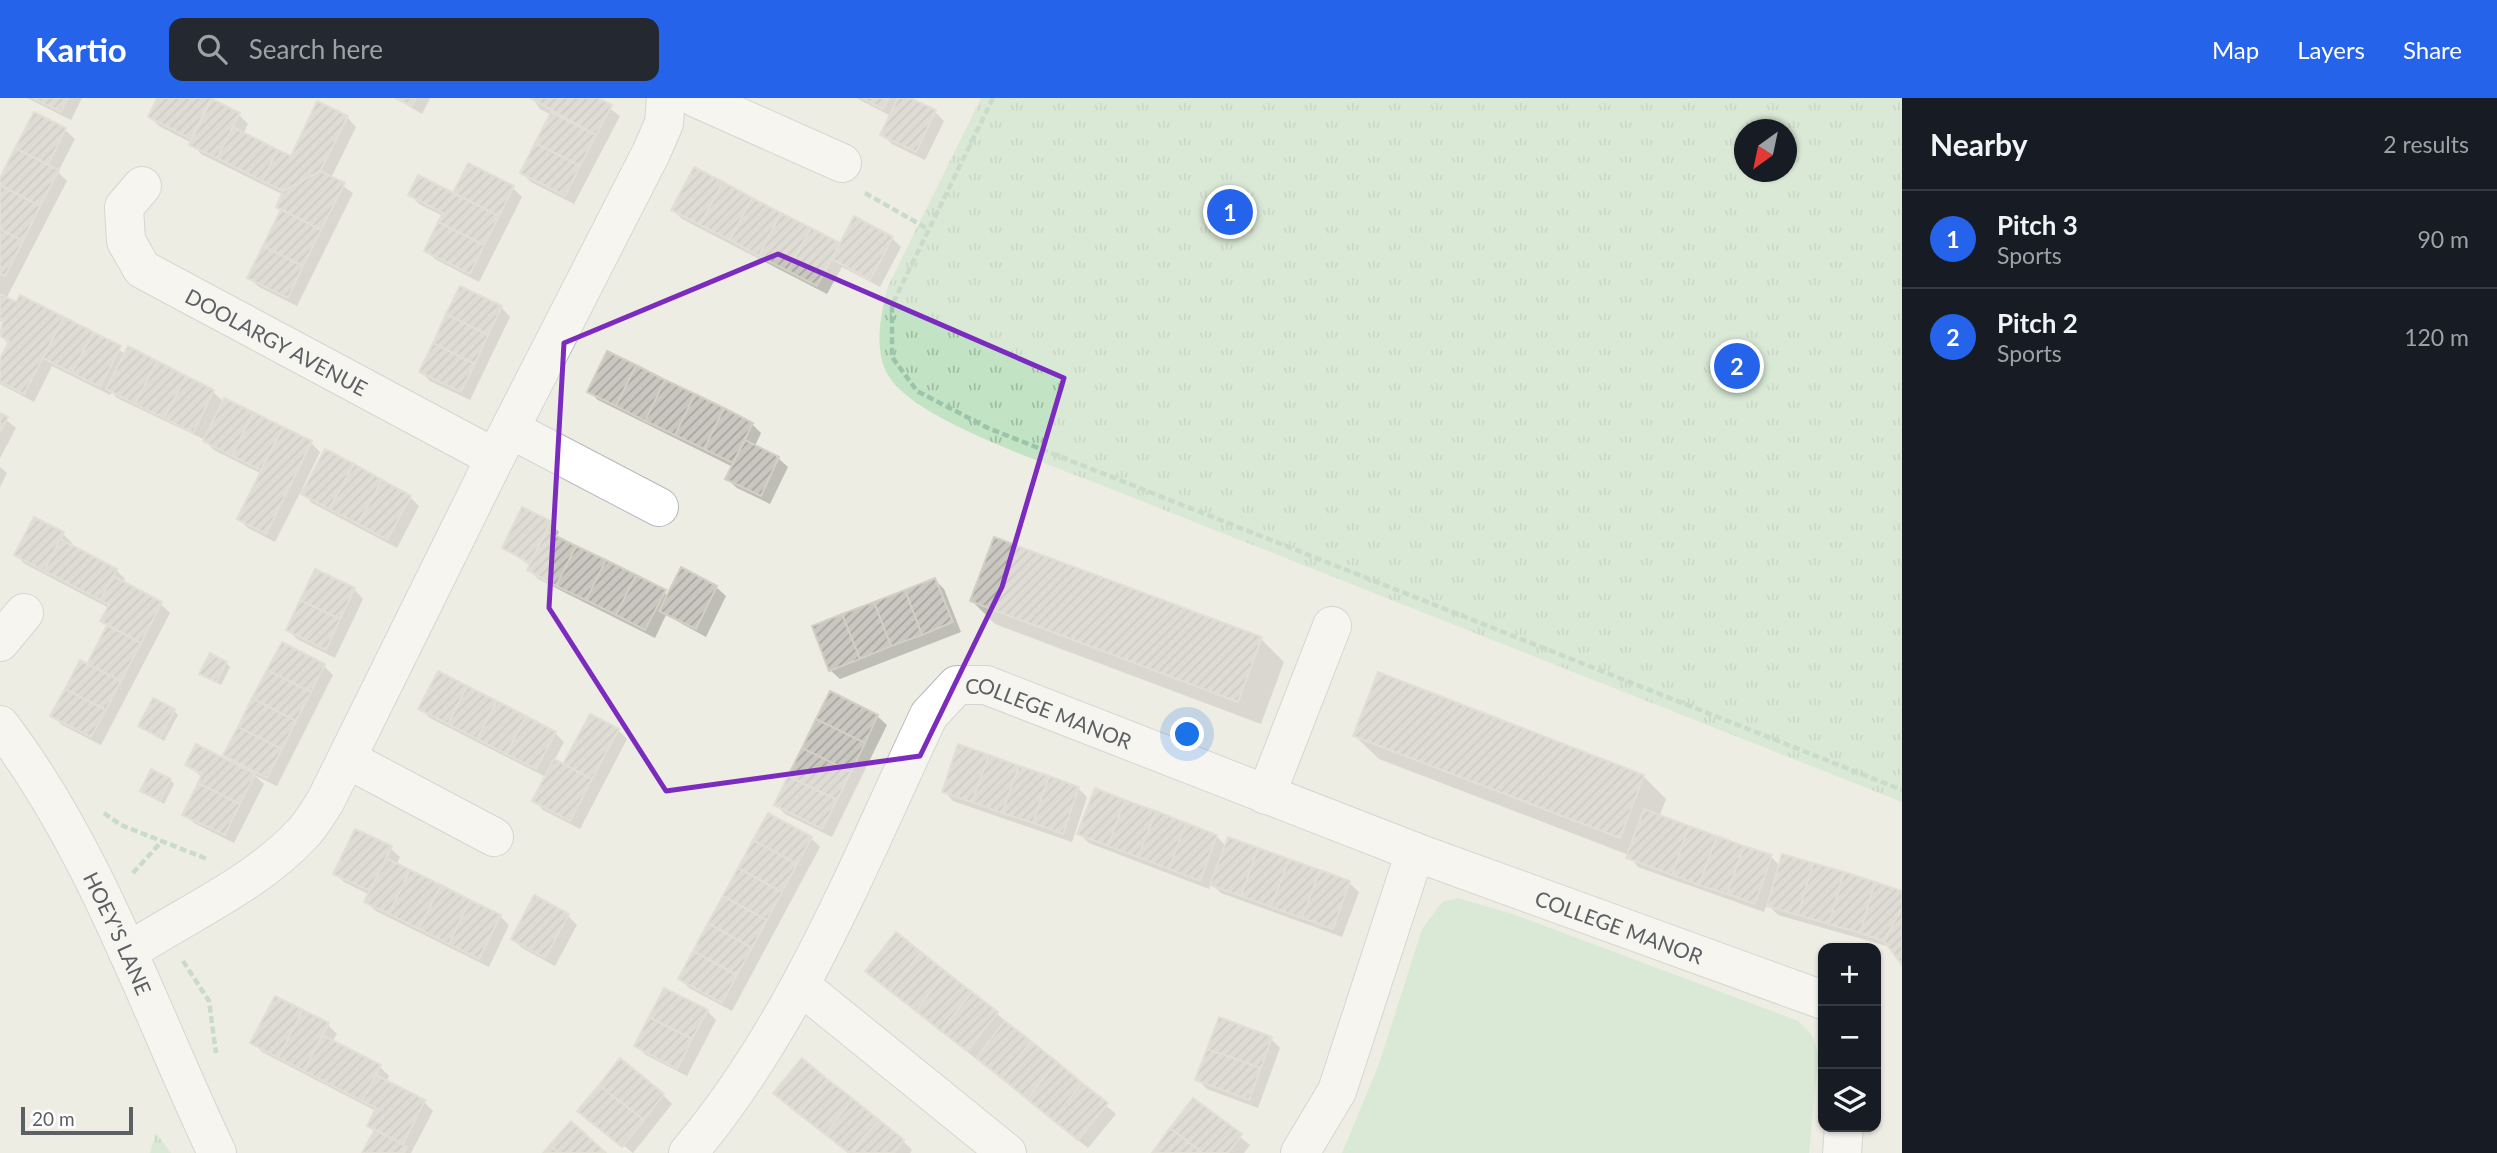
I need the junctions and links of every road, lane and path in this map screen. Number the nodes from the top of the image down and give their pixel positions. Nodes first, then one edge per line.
1 (666, 98) edge
2 (696, 98) edge
3 (993, 98) edge
4 (842, 163) joint
5 (142, 186) dead end
6 (928, 229) junction
7 (503, 444) junction
8 (659, 508) dead end
9 (24, 613) dead end
10 (1332, 626) dead end
11 (0, 642) edge
12 (0, 725) edge
13 (347, 759) junction
14 (1902, 790) edge
15 (1266, 794) junction
16 (98, 808) dead end
17 (494, 837) dead end
18 (162, 841) junction
19 (1415, 852) junction
20 (132, 873) dead end
21 (255, 875) junction
22 (128, 952) junction
23 (801, 986) junction
24 (1818, 998) edge
25 (1844, 1132) edge
26 (217, 1153) edge
27 (688, 1153) edge
28 (1007, 1153) edge
29 (1300, 1153) edge
30 (1842, 1153) edge

1 - 7 street
2 - 4 street
3 - 6 path
4 - 6 path
5 - 7 street, DOOLARGY AVENUE
6 - 14 path
7 - 8 street, DOOLARGY AVENUE
7 - 13 street
9 - 11 street
10 - 15 street
12 - 22 street, HOEY'S LANE
13 - 17 street
13 - 21 street
15 - 19 street, COLLEGE MANOR
15 - 23 street, COLLEGE MANOR
16 - 18 path
18 - 20 path
18 - 21 path
19 - 24 street, COLLEGE MANOR
19 - 29 street
21 - 22 street
22 - 26 street, HOEY'S LANE
23 - 27 street, COLLEGE MANOR
23 - 28 street
25 - 30 street

